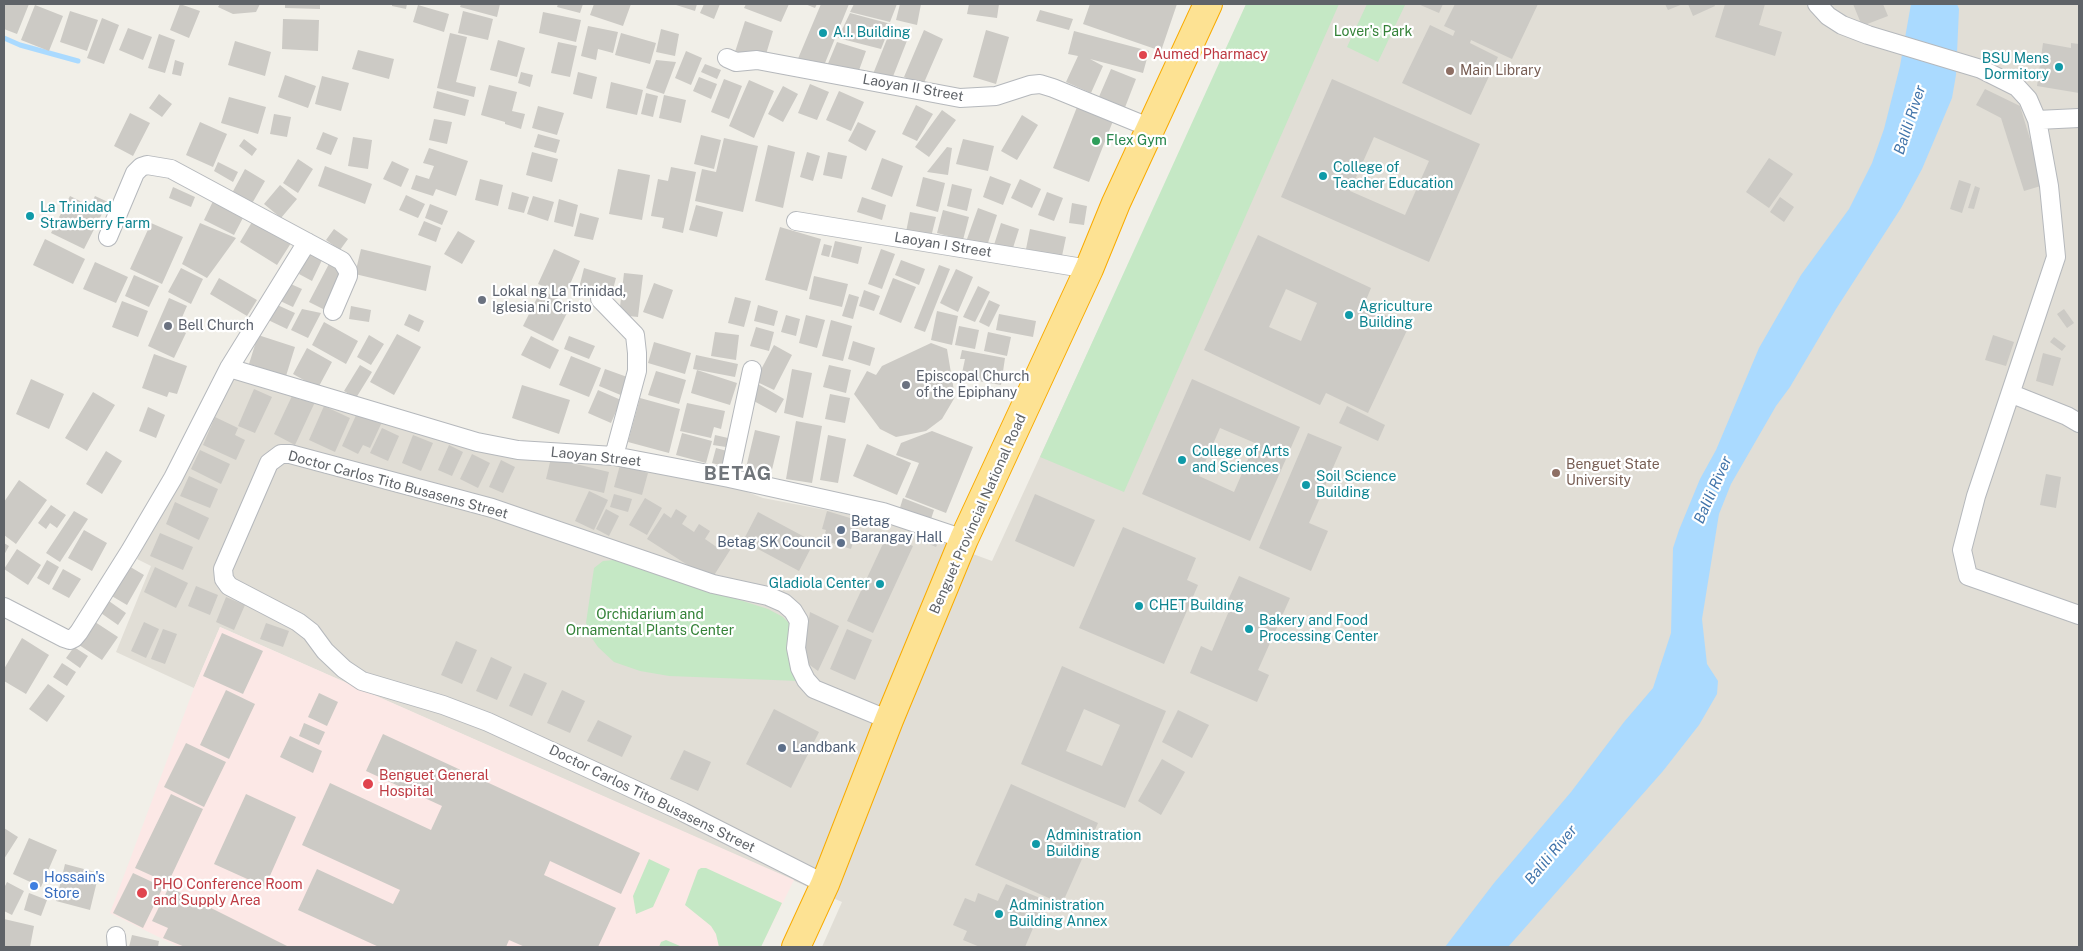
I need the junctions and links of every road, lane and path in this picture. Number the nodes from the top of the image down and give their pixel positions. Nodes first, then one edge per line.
1 (1208, 4) edge
2 (1817, 4) edge
3 (727, 58) dead end
4 (2079, 118) edge
5 (2037, 120) junction
6 (1151, 128) junction
7 (796, 222) dead end
8 (108, 236) dead end
9 (307, 242) junction
10 (1089, 269) junction
11 (600, 299) dead end
12 (333, 311) dead end
13 (230, 368) junction
14 (752, 370) dead end
15 (2012, 394) junction
16 (2079, 423) edge
17 (614, 456) junction
18 (728, 478) junction
19 (964, 538) junction
20 (4, 607) edge
21 (2079, 615) edge
22 (889, 720) junction
23 (825, 884) junction
24 (796, 947) edge

1 - 6 highway, Benguet Provincial National Road
2 - 5 street
3 - 6 street, Laoyan II Street
4 - 5 street
5 - 15 street
6 - 10 highway, Benguet Provincial National Road
7 - 10 street, Laoyan I Street
8 - 9 street
9 - 12 street
9 - 13 street
10 - 19 highway, Benguet Provincial National Road
11 - 17 street
13 - 17 street, Laoyan Street
13 - 20 street
14 - 18 street
15 - 16 street
15 - 21 street
17 - 18 street, Laoyan Street
18 - 19 street, Laoyan Street
19 - 22 highway, Benguet Provincial National Road
22 - 23 highway, Benguet Provincial National Road
22 - 23 street, Doctor Carlos Tito Busasens Street
23 - 24 highway, Benguet Provincial National Road

